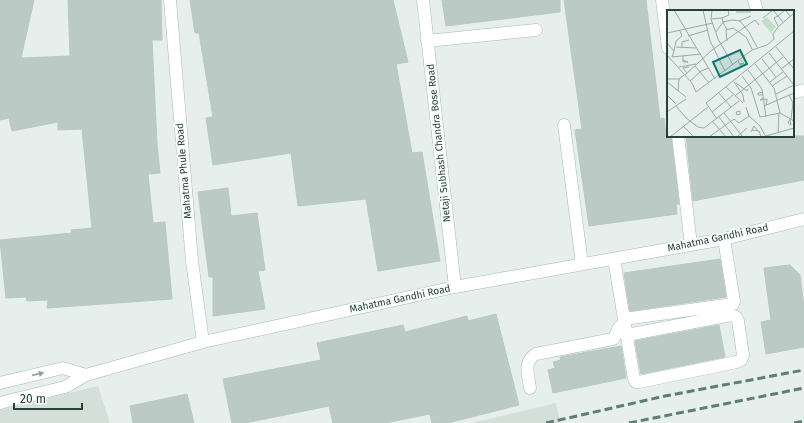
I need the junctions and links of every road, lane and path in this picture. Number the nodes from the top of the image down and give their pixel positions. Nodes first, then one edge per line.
1 (170, 0) edge
2 (423, 0) edge
3 (662, 0) edge
4 (754, 0) edge
5 (757, 10) edge
6 (536, 30) dead end
7 (667, 40) edge
8 (427, 42) junction
9 (804, 90) edge
10 (794, 93) edge
11 (564, 125) dead end
12 (678, 137) edge
13 (804, 219) edge
14 (724, 239) junction
15 (691, 244) junction
16 (614, 259) junction
17 (582, 264) junction
18 (455, 287) junction
19 (625, 326) junction
20 (202, 342) junction
21 (86, 375) junction
22 (0, 383) edge
23 (530, 388) dead end
24 (0, 403) edge

1 - 20 street, Mahatma Phule Road
2 - 8 street, Netaji Subhash Chandra Bose Road
3 - 7 street
4 - 5 street
6 - 8 street
8 - 18 street, Netaji Subhash Chandra Bose Road
9 - 10 street
11 - 17 street
12 - 15 street
13 - 14 street, Mahatma Gandhi Road
14 - 15 street, Mahatma Gandhi Road
14 - 19 street
15 - 16 street, Mahatma Gandhi Road
16 - 17 street, Mahatma Gandhi Road
16 - 19 street
17 - 18 street, Mahatma Gandhi Road
18 - 20 street, Mahatma Gandhi Road
19 - 19 street
19 - 23 street
20 - 21 street, Mahatma Gandhi Road
22 -> 21 street
21 - 24 street, Mahatma Gandhi Road

